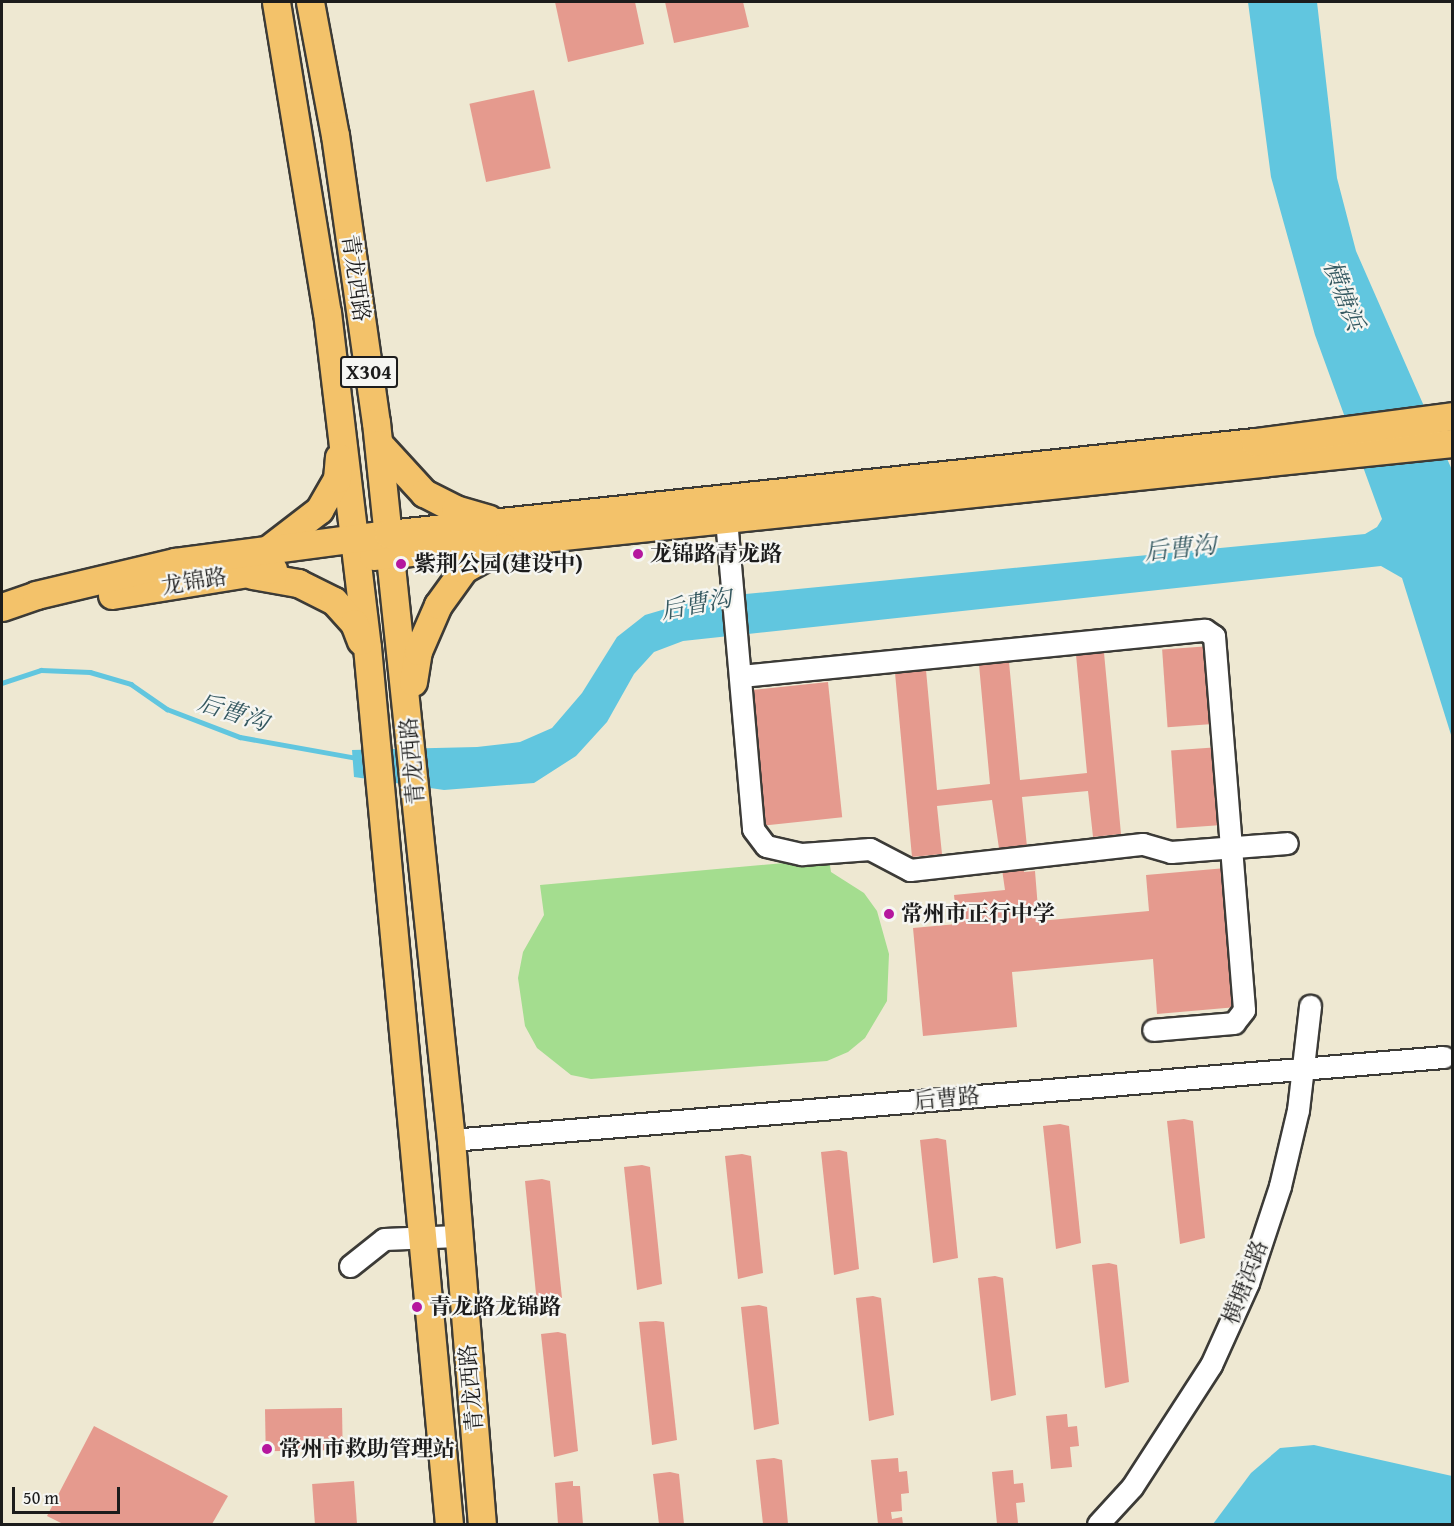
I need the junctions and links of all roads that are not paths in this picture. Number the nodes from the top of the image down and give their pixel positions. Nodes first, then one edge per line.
1 (276, 2) edge
2 (310, 2) edge
3 (1452, 416) edge
4 (341, 429) junction
5 (1452, 443) edge
6 (378, 444) junction
7 (1323, 445) junction
8 (726, 519) junction
9 (508, 531) junction
10 (389, 544) junction
11 (355, 550) junction
12 (265, 552) junction
13 (242, 573) junction
14 (2, 607) edge
15 (2, 626) edge
16 (368, 658) junction
17 (740, 671) junction
18 (408, 713) junction
19 (1287, 843) dead end
20 (1231, 847) junction
21 (1310, 1005) dead end
22 (1153, 1030) dead end
23 (1444, 1057) dead end
24 (1302, 1066) junction
25 (451, 1140) junction
26 (422, 1236) junction
27 (457, 1236) junction
28 (350, 1266) dead end
29 (449, 1524) edge
30 (482, 1524) edge
31 (1098, 1524) edge

1 - 4 main road, 青龙西路
2 - 6 main road, 青龙西路 / X304
3 - 7 main road
4 - 11 main road, 青龙西路
4 - 12 main road
5 - 7 main road
6 - 9 main road
6 - 10 main road, 青龙西路 / X304
7 - 8 main road
7 - 9 main road
8 - 9 main road
8 - 17 street
9 - 10 main road, 龙锦路
9 - 18 main road
10 - 11 main road, 龙锦路
10 - 18 main road, 青龙西路 / X304
11 - 12 main road, 龙锦路
11 - 13 main road, 龙锦路
11 - 16 main road, 青龙西路
12 - 14 main road, 龙锦路
13 - 15 main road, 龙锦路
13 - 16 main road
16 - 26 main road, 青龙西路
17 - 20 street
17 - 20 street
18 - 25 main road, 青龙西路 / X304
19 - 20 street
20 - 22 street
21 - 24 street, 横塘浜路
23 - 24 street, 后曹路
24 - 25 street, 后曹路
24 - 31 street, 横塘浜路
25 - 27 main road, 青龙西路
26 - 27 street
26 - 28 street
26 - 29 main road, 青龙西路
27 - 30 main road, 青龙西路

